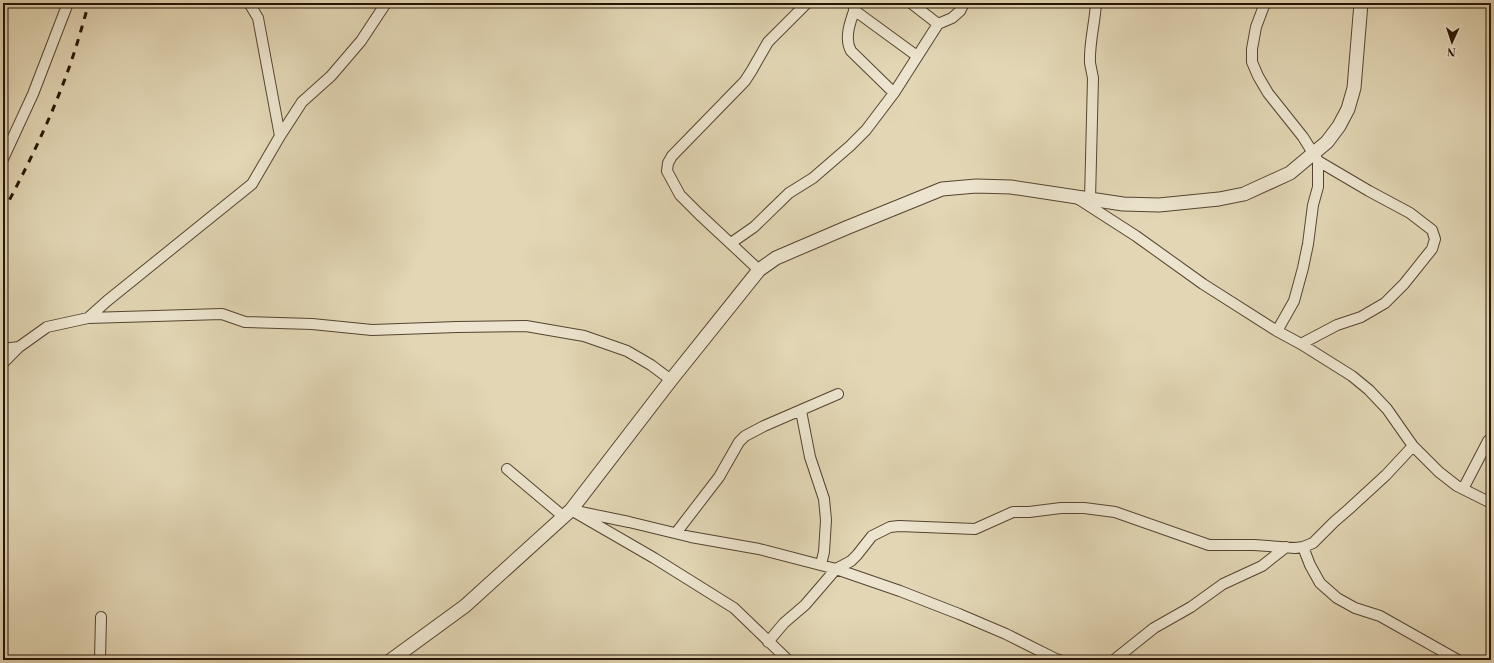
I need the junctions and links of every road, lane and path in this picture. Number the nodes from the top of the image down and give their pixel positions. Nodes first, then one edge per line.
1 (68, 3) edge
2 (249, 3) edge
3 (386, 3) edge
4 (807, 3) edge
5 (911, 3) edge
6 (964, 3) edge
7 (1096, 3) edge
8 (1265, 3) edge
9 (1361, 3) edge
10 (856, 7) edge
11 (938, 24) junction
12 (917, 56) junction
13 (894, 93) junction
14 (280, 136) junction
15 (1316, 158) junction
16 (3, 159) edge
17 (1075, 197) junction
18 (1090, 199) junction
19 (731, 243) junction
20 (759, 270) junction
21 (88, 318) junction
22 (1277, 331) junction
23 (1301, 344) junction
24 (19, 347) junction
25 (3, 349) edge
26 (3, 363) edge
27 (671, 380) junction
28 (838, 394) dead end
29 (801, 411) junction
30 (1491, 438) edge
31 (1413, 446) junction
32 (507, 469) dead end
33 (1463, 489) junction
34 (1491, 503) edge
35 (568, 513) junction
36 (676, 534) junction
37 (1286, 547) junction
38 (1303, 547) junction
39 (821, 564) junction
40 (836, 569) junction
41 (101, 617) dead end
42 (768, 642) junction
43 (100, 660) edge
44 (391, 660) edge
45 (788, 660) edge
46 (1060, 660) edge
47 (1114, 660) edge
48 (1458, 660) edge

1 - 16 street
2 - 14 street
3 - 14 street
4 - 19 street
5 - 11 street
6 - 11 street
7 - 18 street
8 - 15 street
9 - 15 street
10 - 12 street
10 - 13 street
11 - 12 street
12 - 13 street
13 - 19 street
14 - 21 street
15 - 18 street
15 - 22 street
15 - 23 street
17 - 18 street
17 - 20 street
17 - 22 street
19 - 20 street
20 - 27 street
21 - 24 street
21 - 27 street
22 - 23 street
23 - 31 street
24 - 25 street
24 - 26 street
27 - 35 street
28 - 29 street
29 - 36 street
29 - 39 street
30 - 33 street
31 - 33 street
31 - 38 street
32 - 35 street
33 - 34 street
35 - 36 street
35 - 42 street
35 - 44 street
36 - 39 street
37 - 38 street
37 - 40 street
37 - 47 street
38 - 48 street
39 - 40 street
40 - 42 street
40 - 46 street
41 - 43 street
42 - 45 street

